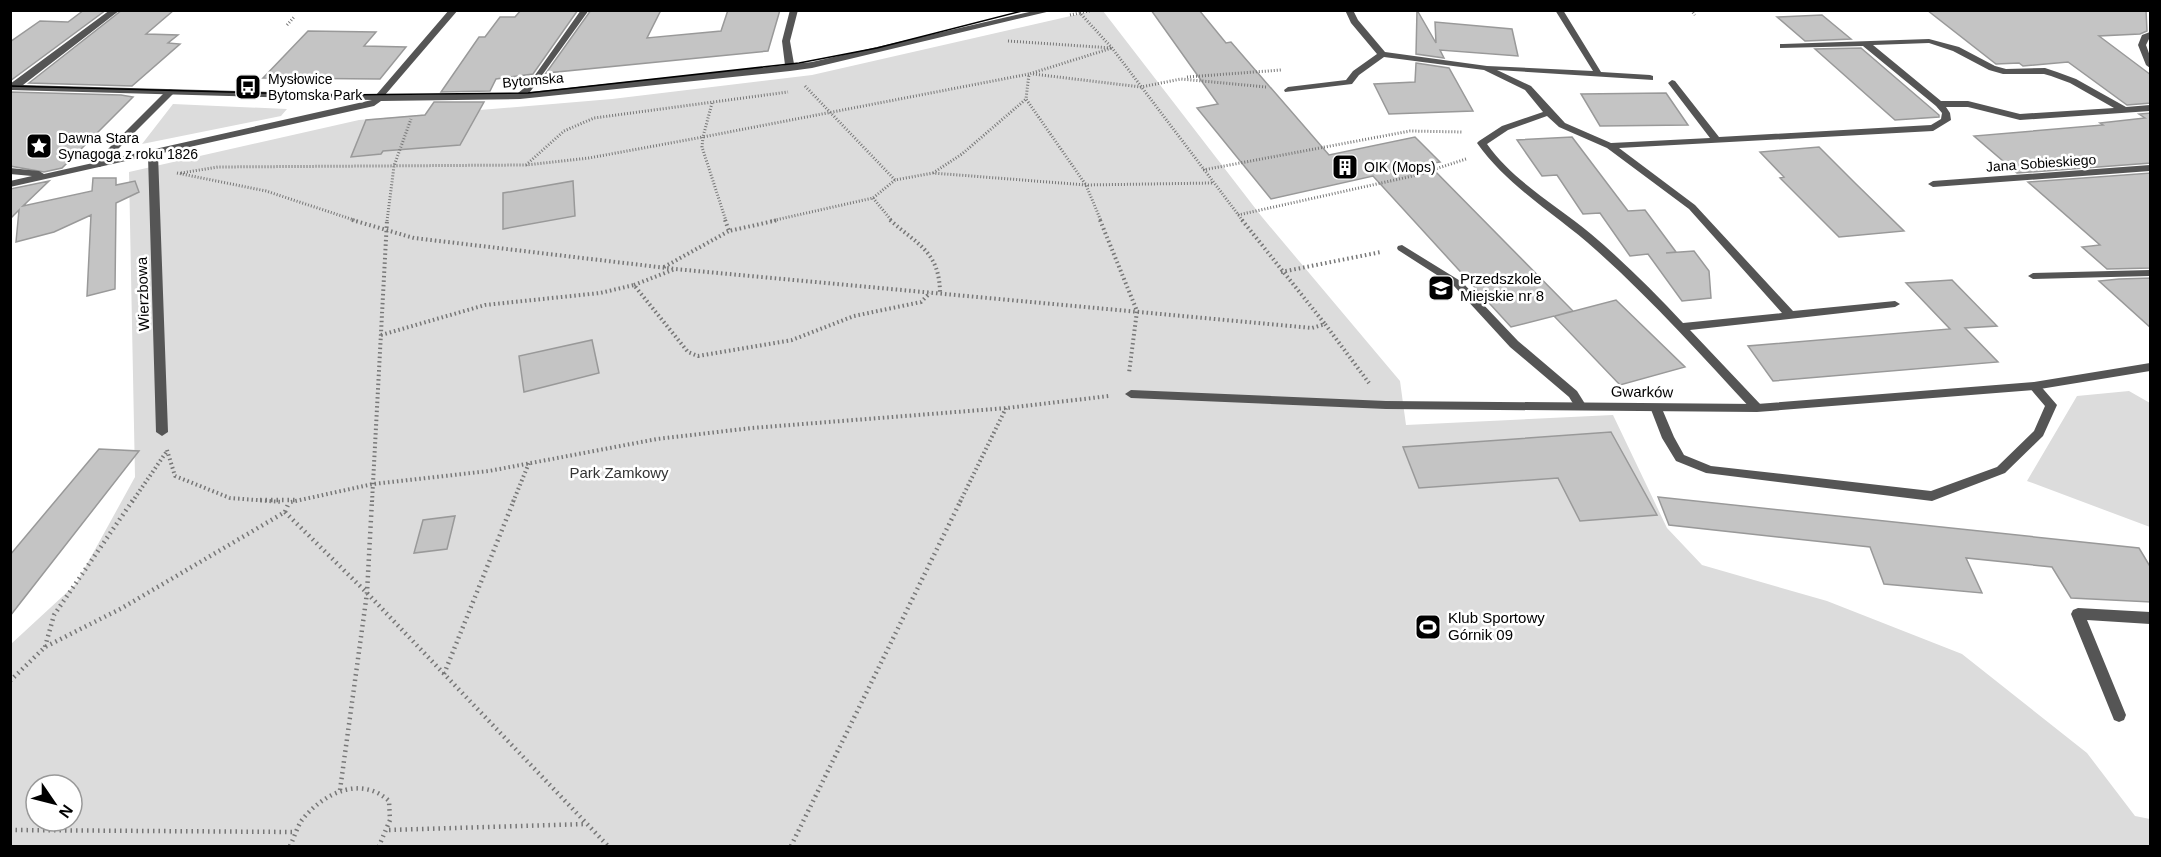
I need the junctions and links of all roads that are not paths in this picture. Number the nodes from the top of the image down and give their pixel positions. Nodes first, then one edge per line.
1 (116, 10) edge
2 (454, 10) edge
3 (585, 10) edge
4 (794, 10) edge
5 (1051, 10) edge
6 (1349, 10) edge
7 (1559, 10) edge
8 (2151, 34) edge
9 (1865, 43) junction
10 (1783, 46) dead end
11 (1382, 54) junction
12 (2151, 65) edge
13 (790, 68) junction
14 (1486, 68) junction
15 (1599, 75) junction
16 (1650, 78) dead end
17 (1671, 83) dead end
18 (13, 87) edge
19 (1288, 90) road end
20 (170, 92) junction
21 (519, 96) junction
22 (381, 98) junction
23 (1939, 104) junction
24 (2151, 108) edge
25 (2125, 110) junction
26 (1550, 113) junction
27 (1716, 140) junction
28 (1610, 146) junction
29 (153, 154) junction
30 (97, 165) junction
31 (2151, 168) edge
32 (10, 171) edge
33 (50, 175) junction
34 (10, 184) edge
35 (1933, 184) dead end
36 (1402, 248) road end
37 (2151, 273) edge
38 (2033, 276) dead end
39 (1895, 304) dead end
40 (1790, 315) junction
41 (1680, 327) junction
42 (2151, 367) edge
43 (2034, 387) junction
44 (1131, 394) road end
45 (1581, 407) junction
46 (1656, 407) junction
47 (1757, 408) junction
48 (162, 432) road end
49 (2151, 618) edge
50 (2120, 715) dead end

1 - 18 street
2 - 22 street
3 - 21 street
4 - 13 street
5 - 13 street, Bytomska
6 - 11 street
7 - 15 street
8 - 12 street
9 - 10 street
9 - 23 street
9 - 25 street
11 - 14 street
11 - 19 street
13 - 21 street, Bytomska
14 - 15 street
14 - 26 street
15 - 16 street
17 - 27 street
18 - 20 street, Bytomska
20 - 22 street, Bytomska
20 - 30 street
21 - 22 street, Bytomska
22 - 29 street
23 - 25 street
23 - 27 street
24 - 25 street
26 - 28 street
26 - 41 street
27 - 28 street
28 - 40 street
29 - 30 street
29 - 48 street, Wierzbowa
30 - 33 street
31 - 35 street, Jana Sobieskiego
32 - 33 street
33 - 34 street
36 - 45 street
37 - 38 street
39 - 40 street
40 - 41 street
41 - 47 street
42 - 43 street, Gwarków
43 - 46 street
43 - 47 street, Gwarków
44 - 45 street, Gwarków
45 - 46 street, Gwarków
46 - 47 street, Gwarków
49 - 50 street

